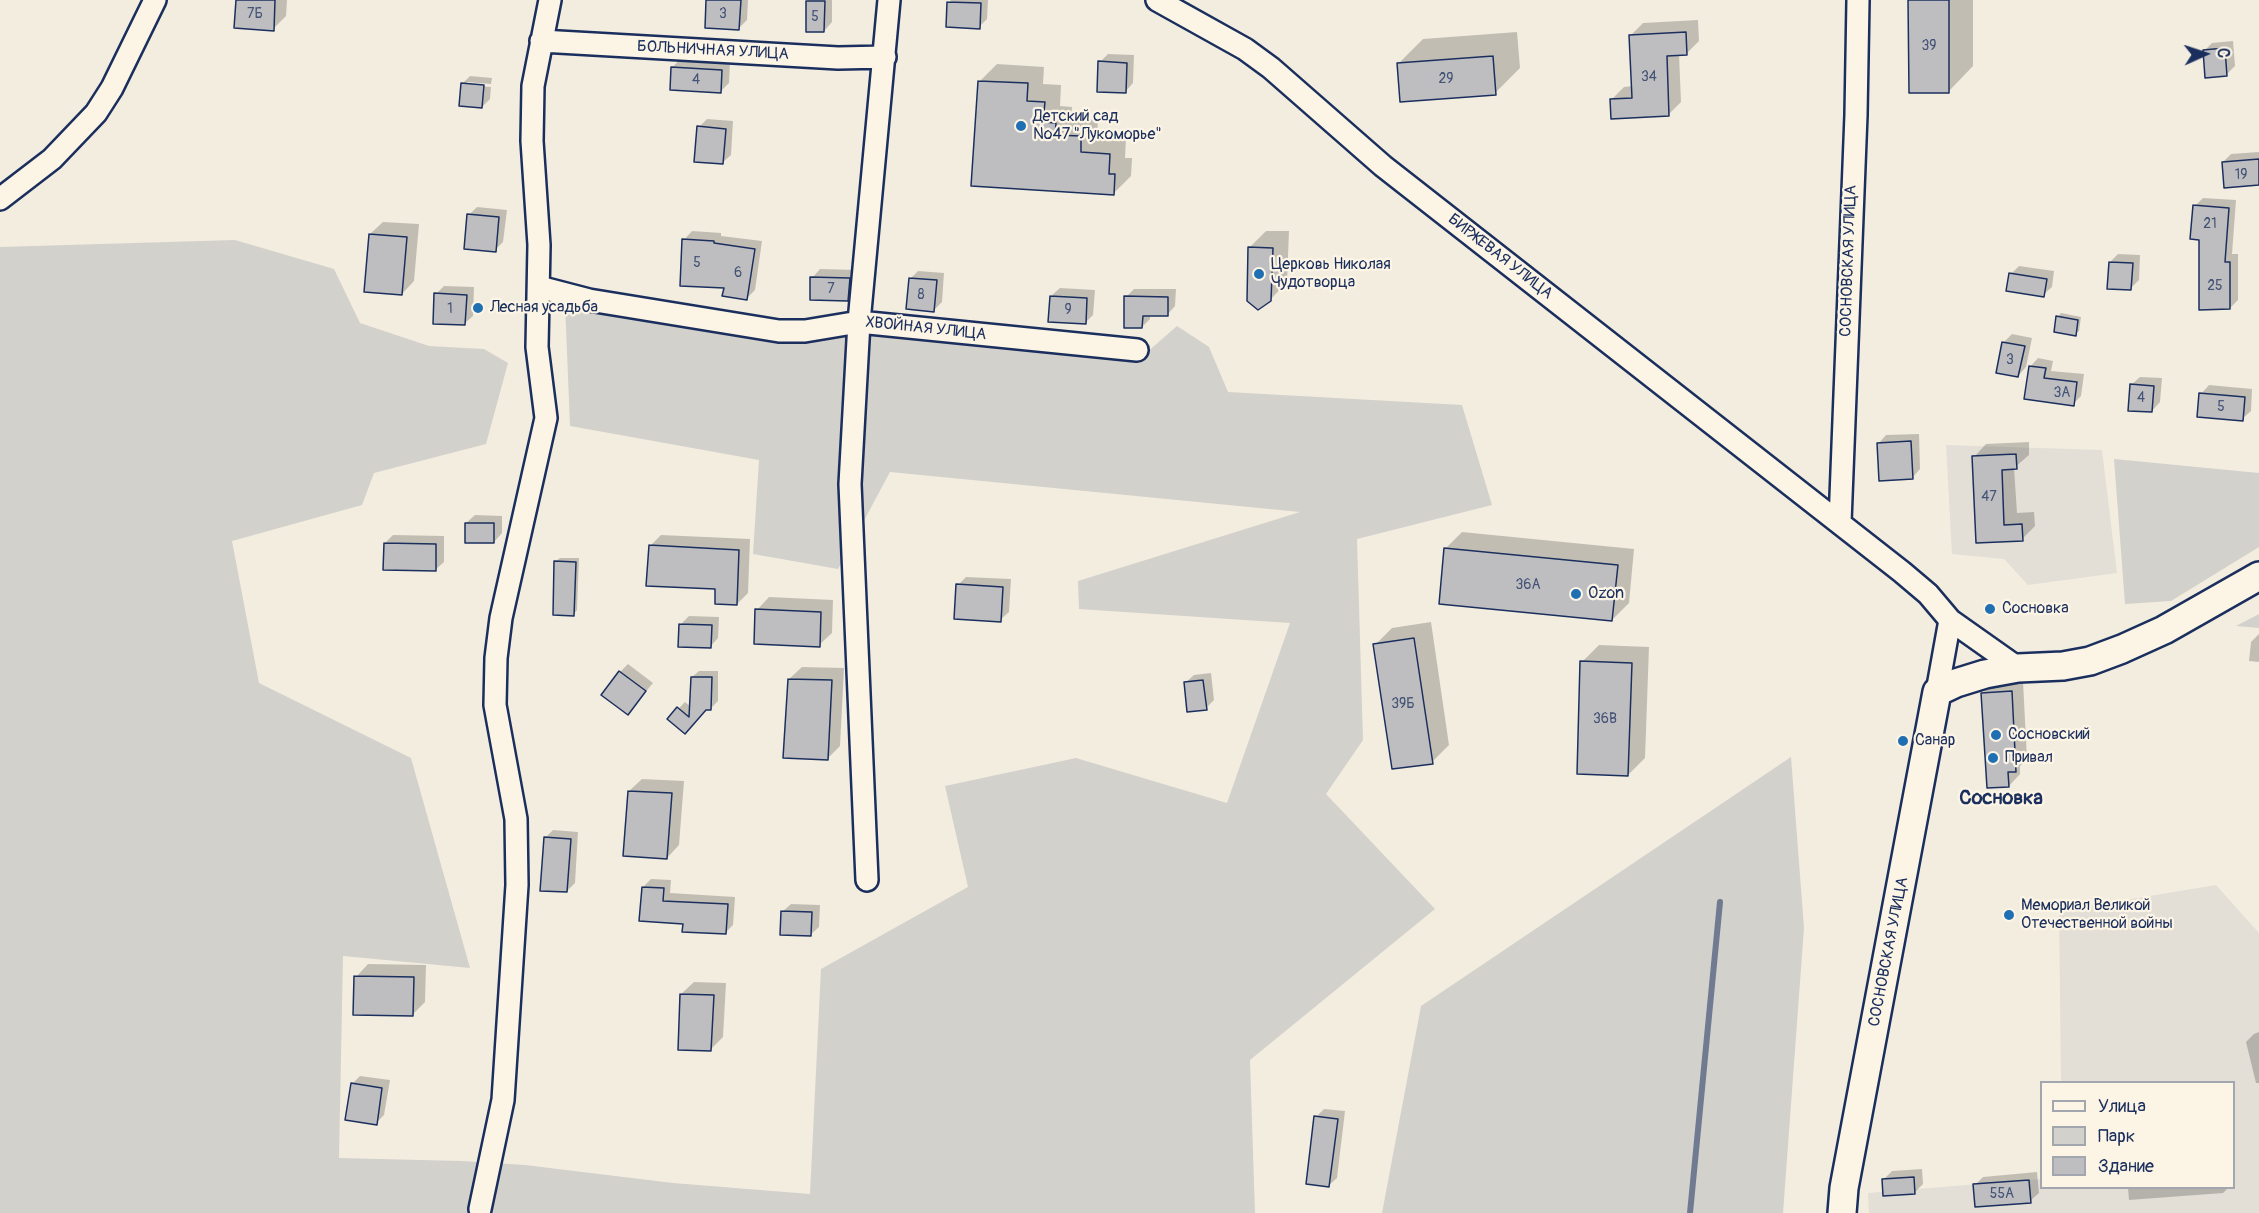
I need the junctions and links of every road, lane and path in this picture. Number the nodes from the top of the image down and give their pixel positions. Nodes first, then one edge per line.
1 (156, 0) edge
2 (549, 0) edge
3 (889, 0) edge
4 (1157, 0) edge
5 (1858, 0) edge
6 (541, 41) junction
7 (885, 57) junction
8 (0, 199) edge
9 (539, 286) junction
10 (860, 322) junction
11 (1137, 350) dead end
12 (1840, 522) junction
13 (2259, 576) edge
14 (1950, 620) junction
15 (2018, 669) junction
16 (1937, 692) junction
17 (867, 880) dead end
18 (480, 1209) dead end
19 (1842, 1213) edge

1 - 8 street
2 - 6 street
3 - 7 street
4 - 12 street, БИРЖЕВАЯ УЛИЦА
5 - 12 street, СОСНОВСКАЯ УЛИЦА
6 - 7 street, БОЛЬНИЧНАЯ УЛИЦА
6 - 9 street
7 - 10 street
9 - 10 street, ХВОЙНАЯ УЛИЦА
9 - 18 street
10 - 11 street, ХВОЙНАЯ УЛИЦА
10 - 17 street
12 - 14 street, БИРЖЕВАЯ УЛИЦА
13 - 15 street
14 - 15 street, БИРЖЕВАЯ УЛИЦА
14 - 16 street
15 - 16 street
16 - 19 street, СОСНОВСКАЯ УЛИЦА

